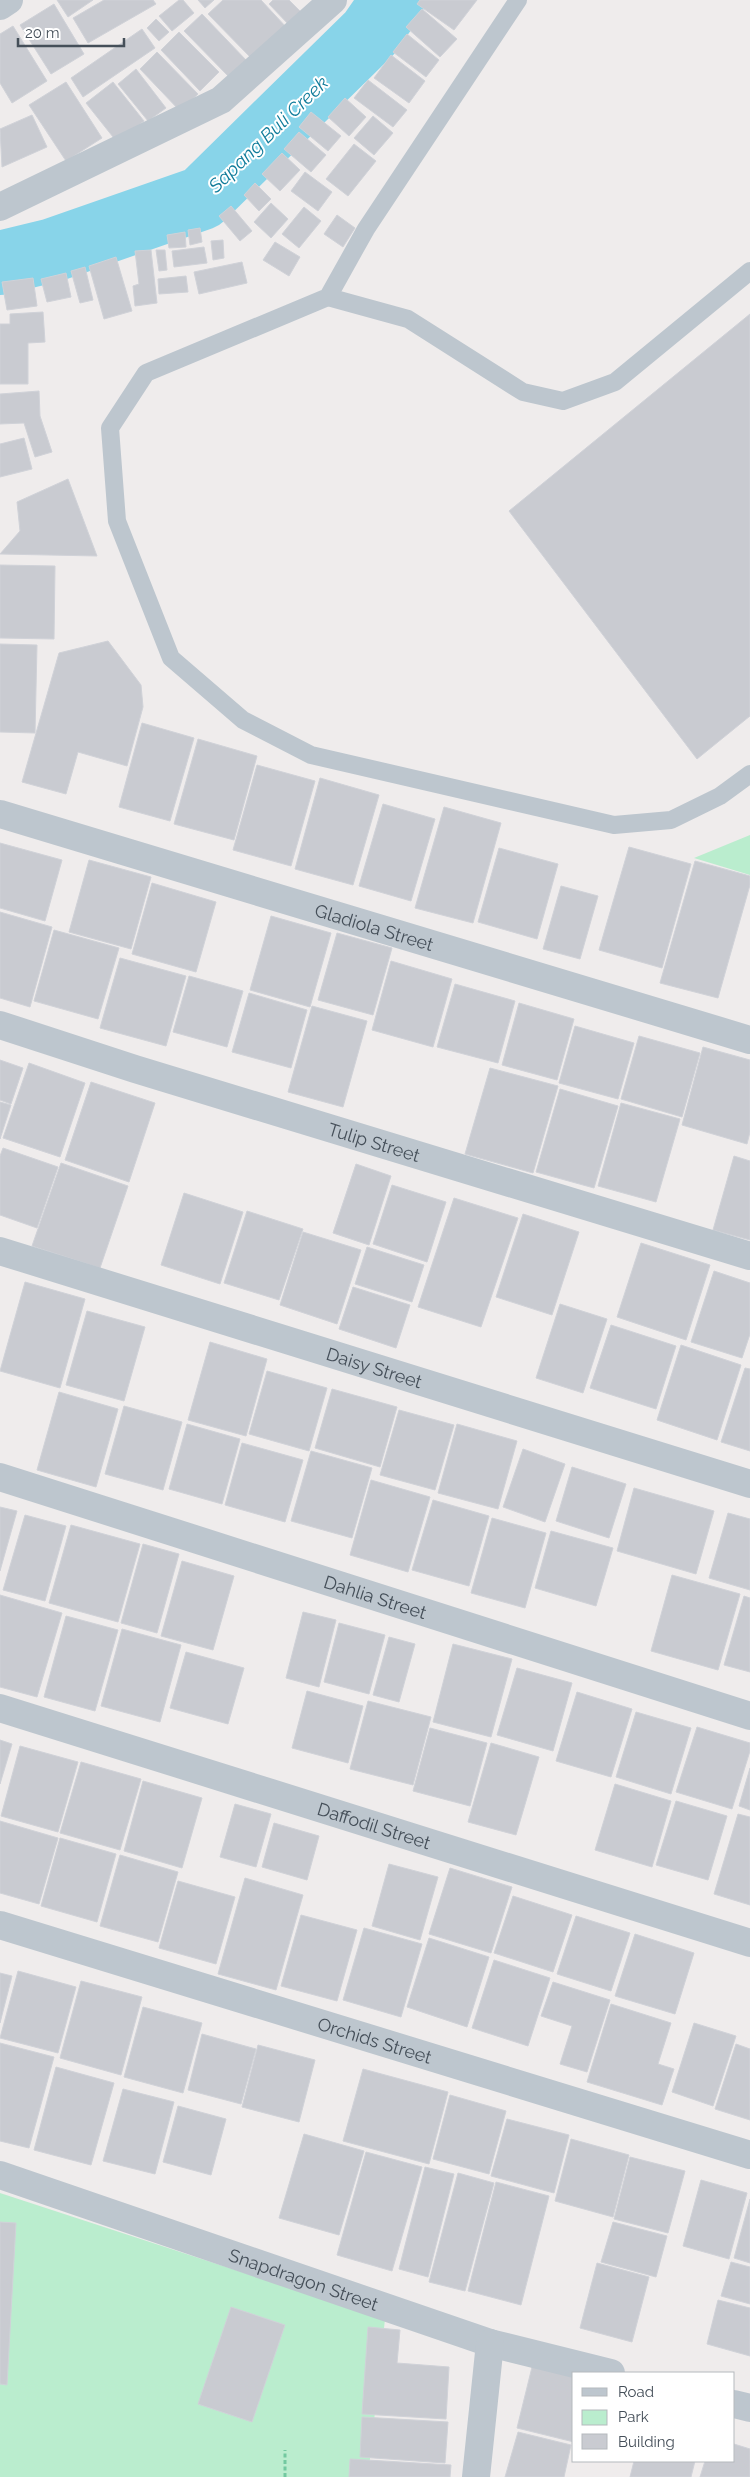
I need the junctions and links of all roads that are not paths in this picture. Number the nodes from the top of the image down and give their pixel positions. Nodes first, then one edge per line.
1 (9, 0) edge
2 (333, 0) edge
3 (518, 0) edge
4 (0, 6) edge
5 (0, 207) edge
6 (750, 271) edge
7 (328, 297) junction
8 (750, 774) edge
9 (0, 814) edge
10 (0, 1025) edge
11 (750, 1040) edge
12 (0, 1251) edge
13 (750, 1256) edge
14 (0, 1476) edge
15 (750, 1484) edge
16 (0, 1708) edge
17 (750, 1716) edge
18 (0, 1925) edge
19 (750, 1943) edge
20 (750, 2155) edge
21 (0, 2175) edge
22 (490, 2343) junction
23 (607, 2372) edge
24 (735, 2404) edge
25 (750, 2408) edge
26 (476, 2477) edge

1 - 4 street
2 - 5 street
3 - 7 lane
6 - 7 lane
7 - 8 lane
9 - 11 street, Gladiola Street
10 - 13 street, Tulip Street
12 - 15 street, Daisy Street
14 - 17 street, Dahlia Street
16 - 19 street, Daffodil Street
18 - 20 street, Orchids Street
21 - 22 street, Snapdragon Street
22 - 23 street, Snapdragon Street
22 - 26 street
24 - 25 street

